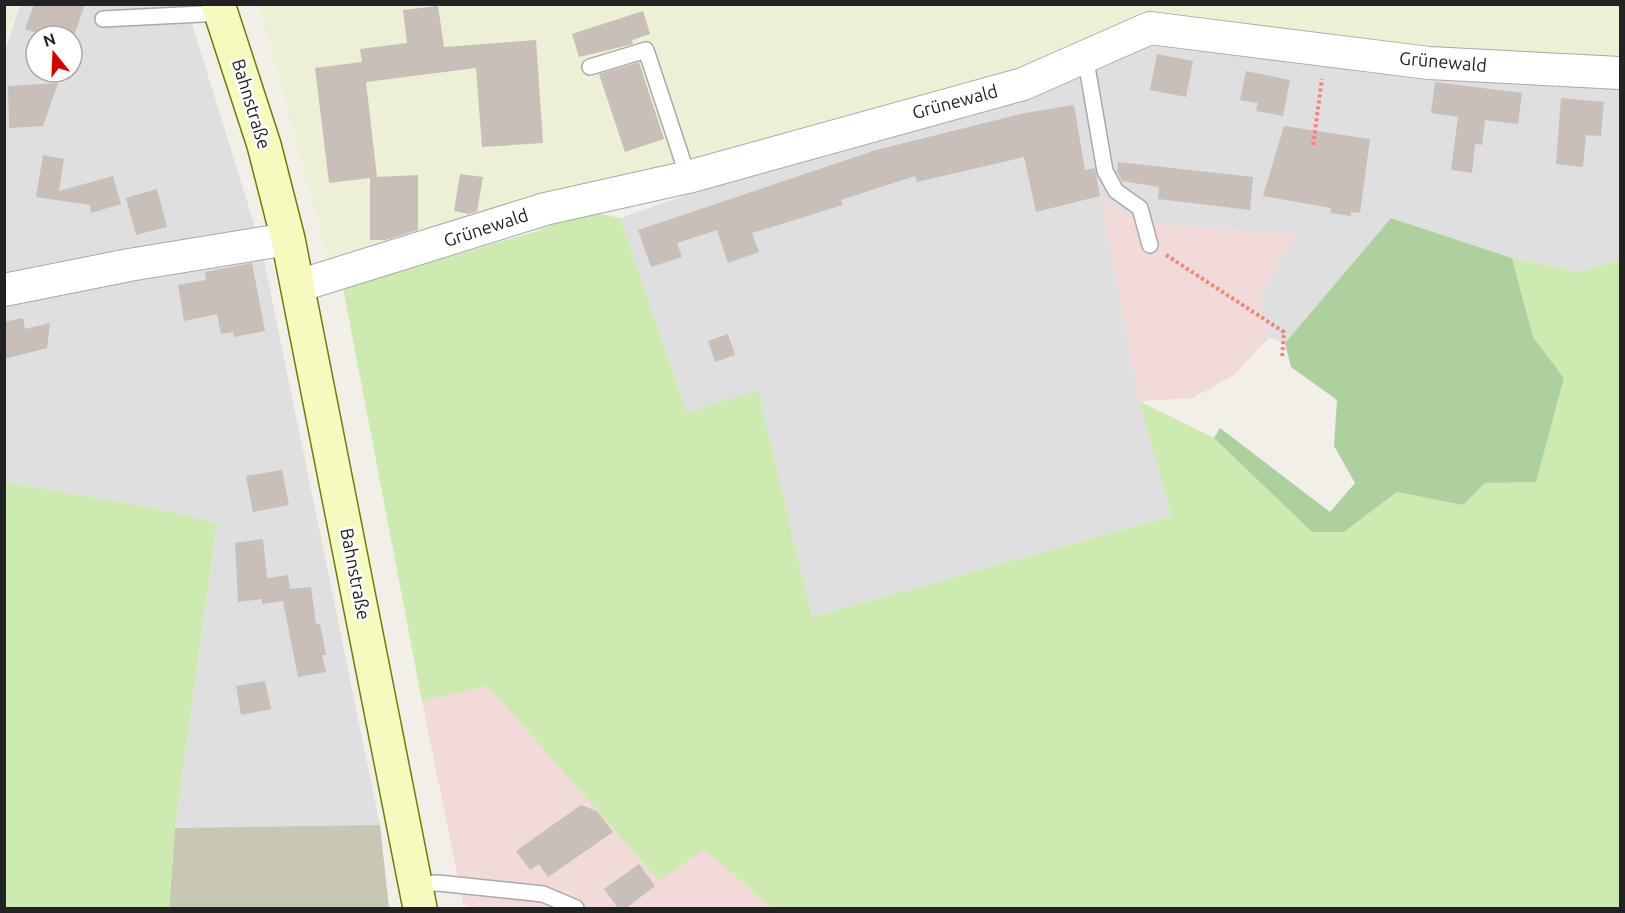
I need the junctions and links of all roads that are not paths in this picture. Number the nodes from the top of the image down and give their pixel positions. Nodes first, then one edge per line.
1 (220, 9) edge
2 (103, 19) dead end
3 (1085, 55) junction
4 (590, 67) dead end
5 (1620, 73) edge
6 (688, 177) junction
7 (288, 239) junction
8 (1150, 245) road end
9 (298, 286) junction
10 (4, 290) edge
11 (418, 896) edge
12 (576, 909) edge

1 - 2 lane
1 - 7 main road, Bahnstraße
3 - 5 street, Grünewald
3 - 6 street, Grünewald
3 - 8 lane
4 - 6 lane
6 - 9 street, Grünewald
7 - 9 main road, Bahnstraße
7 - 10 street
9 - 11 main road, Bahnstraße
11 - 12 lane

